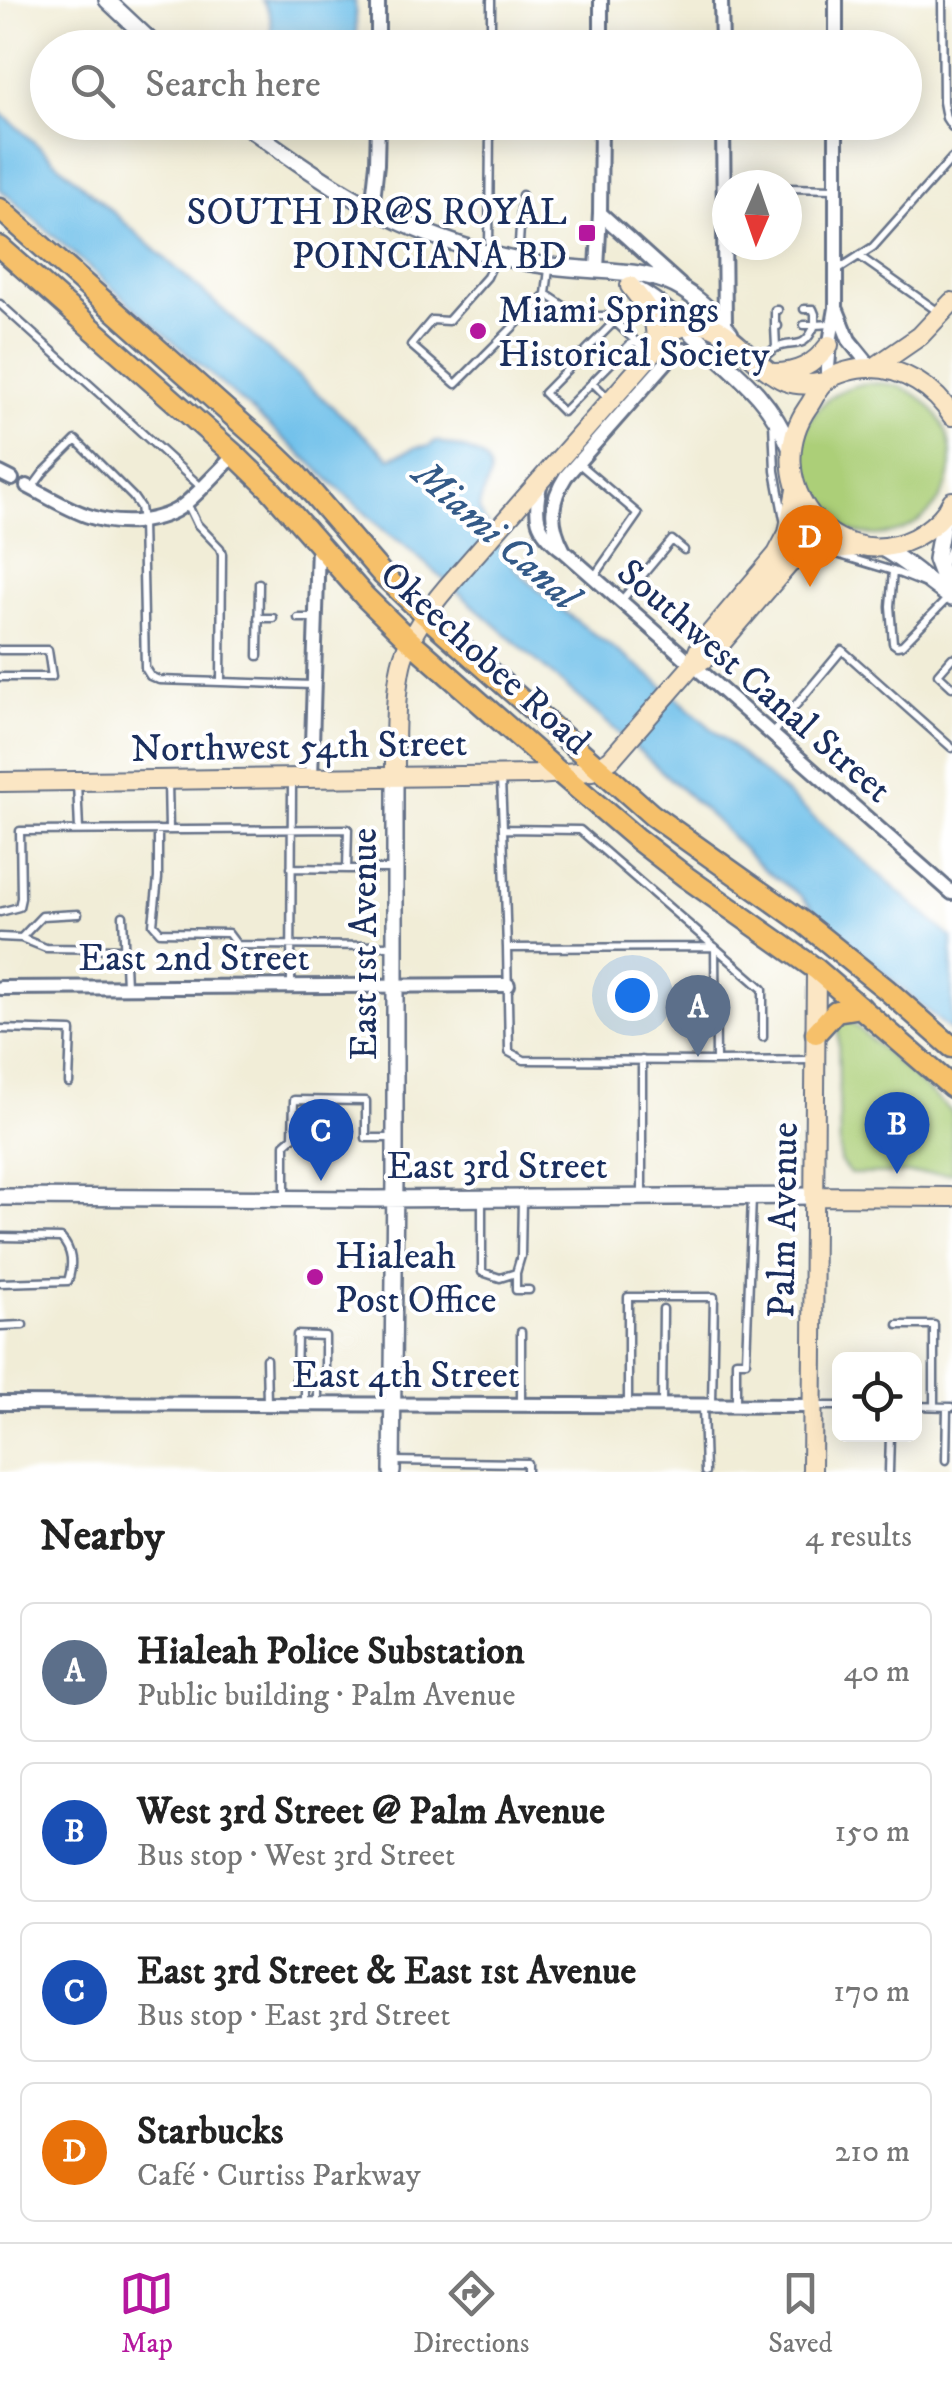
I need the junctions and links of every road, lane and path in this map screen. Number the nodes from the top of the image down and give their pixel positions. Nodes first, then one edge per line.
1 (378, 0) edge
2 (491, 0) edge
3 (601, 0) edge
4 (722, 0) edge
5 (836, 0) edge
6 (942, 0) edge
7 (112, 2) edge
8 (140, 30) edge
9 (378, 30) edge
10 (491, 30) edge
11 (601, 30) edge
12 (722, 30) edge
13 (836, 30) edge
14 (952, 127) edge
15 (266, 140) edge
16 (378, 140) edge
17 (490, 140) edge
18 (601, 140) edge
19 (723, 140) edge
20 (836, 140) edge
21 (952, 158) edge
22 (724, 170) edge
23 (802, 188) edge
24 (836, 189) junction
25 (522, 195) dead end
26 (0, 208) edge
27 (372, 209) junction
28 (600, 213) junction
29 (0, 247) edge
30 (493, 254) junction
31 (859, 256) junction
32 (518, 260) junction
33 (728, 260) edge
34 (549, 266) junction
35 (597, 270) junction
36 (837, 270) junction
37 (630, 286) junction
38 (685, 289) junction
39 (546, 294) junction
40 (0, 304) edge
41 (836, 308) junction
42 (947, 308) edge
43 (804, 309) dead end
44 (778, 310) dead end
45 (614, 320) junction
46 (833, 324) junction
47 (804, 325) dead end
48 (815, 325) junction
49 (684, 326) junction
50 (731, 334) junction
51 (634, 340) junction
52 (830, 345) junction
53 (776, 347) junction
54 (652, 352) junction
55 (713, 352) junction
56 (765, 367) junction
57 (873, 367) junction
58 (592, 382) junction
59 (825, 382) junction
60 (616, 406) junction
61 (772, 411) junction
62 (952, 416) edge
63 (791, 449) junction
64 (234, 454) junction
65 (578, 463) junction
66 (541, 479) junction
67 (29, 487) joint
68 (202, 488) junction
69 (796, 490) junction
70 (187, 503) junction
71 (949, 509) edge
72 (142, 521) junction
73 (784, 543) junction
74 (952, 544) edge
75 (318, 545) junction
76 (871, 547) junction
77 (684, 550) dead end
78 (824, 550) junction
79 (564, 551) junction
80 (893, 570) junction
81 (593, 578) junction
82 (936, 580) junction
83 (258, 583) dead end
84 (951, 597) edge
85 (620, 602) junction
86 (425, 615) junction
87 (258, 618) junction
88 (274, 618) dead end
89 (298, 618) dead end
90 (315, 618) junction
91 (410, 640) junction
92 (0, 650) edge
93 (258, 656) dead end
94 (952, 658) edge
95 (692, 666) junction
96 (0, 677) edge
97 (221, 682) junction
98 (314, 685) junction
99 (952, 686) edge
100 (771, 735) junction
101 (952, 748) edge
102 (599, 768) junction
103 (561, 774) junction
104 (500, 775) junction
105 (395, 776) junction
106 (292, 778) junction
107 (311, 778) junction
108 (168, 780) junction
109 (77, 781) junction
110 (0, 782) edge
111 (291, 828) junction
112 (503, 829) junction
113 (79, 830) junction
114 (158, 830) junction
115 (170, 830) junction
116 (291, 868) junction
117 (347, 869) junction
118 (395, 869) junction
119 (952, 893) edge
120 (0, 912) edge
121 (78, 914) dead end
122 (123, 916) dead end
123 (804, 924) junction
124 (0, 937) edge
125 (21, 938) junction
126 (290, 945) junction
127 (395, 946) junction
128 (716, 947) junction
129 (507, 948) junction
130 (124, 949) junction
131 (816, 969) junction
132 (291, 986) junction
133 (395, 986) junction
134 (508, 986) junction
135 (126, 987) junction
136 (0, 988) edge
137 (861, 1008) junction
138 (0, 1029) edge
139 (816, 1033) junction
140 (763, 1037) dead end
141 (952, 1048) edge
142 (642, 1060) junction
143 (816, 1060) junction
144 (716, 1061) junction
145 (70, 1083) dead end
146 (952, 1087) edge
147 (395, 1138) junction
148 (0, 1196) edge
149 (752, 1196) junction
150 (815, 1196) junction
151 (642, 1197) junction
152 (952, 1197) edge
153 (285, 1198) junction
154 (395, 1198) junction
155 (482, 1198) junction
156 (522, 1198) junction
157 (0, 1237) edge
158 (516, 1274) junction
159 (0, 1283) edge
160 (529, 1290) dead end
161 (663, 1308) dead end
162 (23, 1325) dead end
163 (898, 1325) dead end
164 (0, 1326) edge
165 (521, 1332) dead end
166 (266, 1359) dead end
167 (0, 1403) edge
168 (267, 1404) junction
169 (312, 1404) junction
170 (391, 1404) junction
171 (521, 1405) junction
172 (628, 1405) junction
173 (662, 1405) junction
174 (708, 1405) junction
175 (736, 1405) junction
176 (812, 1406) junction
177 (832, 1406) edge
178 (922, 1406) edge
179 (934, 1406) junction
180 (949, 1406) edge
181 (890, 1442) edge
182 (946, 1460) dead end
183 (480, 1462) junction
184 (392, 1467) edge
185 (481, 1472) edge
186 (527, 1472) edge
187 (705, 1472) edge
188 (812, 1472) edge
189 (889, 1472) edge

1 - 9 street
2 - 10 lane
3 - 11 street
4 - 12 street
5 - 13 street
6 - 14 lane
7 - 8 street
15 - 27 street
16 - 27 street
17 - 30 lane
18 - 28 street
19 - 22 street
20 - 24 street
21 - 31 lane
23 - 24 lane
24 - 36 street
25 - 32 lane
26 - 86 highway, Okeechobee Road
27 - 30 street
28 - 35 street
28 - 38 street
29 - 64 highway, Okeechobee Road
30 - 32 street
30 - 39 lane
31 - 36 lane
31 - 42 lane
32 - 34 street
33 - 50 street
34 - 35 street
34 - 39 lane
35 - 37 street
35 - 38 street
36 - 41 street
37 - 49 street
37 - 54 main road
38 - 50 street
39 - 45 lane
40 - 68 lane
41 - 46 street
41 - 57 street
42 - 57 main road
43 - 48 lane
44 - 53 lane
45 - 51 lane
45 - 58 lane
46 - 48 lane
46 - 52 street
47 - 48 lane
48 - 53 lane
49 - 50 main road
49 - 54 main road
49 - 55 street
50 - 56 main road
51 - 54 lane
51 - 58 lane
52 - 56 main road
52 - 59 street
53 - 56 lane
54 - 60 main road
55 - 60 street
55 - 61 street
56 - 59 main road
57 - 59 main road
57 - 62 main road
58 - 60 lane
59 - 63 main road
60 - 65 street
60 - 66 main road
61 - 63 street
61 - 73 lane
63 - 69 main road
64 - 68 street
64 - 75 highway, Okeechobee Road
65 - 79 street, Southwest Canal Street
65 - 81 lane
66 - 79 street, Southwest Canal Street
66 - 86 main road
67 - 72 street
67 - 72 lane
68 - 70 street
69 - 73 main road
69 - 76 main road
70 - 72 street
70 - 97 lane
71 - 76 main road
71 - 82 street
72 - 97 lane
73 - 95 main road
74 - 82 lane
75 - 90 street
75 - 91 highway, Okeechobee Road
76 - 78 main road
76 - 82 street
77 - 85 lane
78 - 80 lane
78 - 95 main road
79 - 81 street, Southwest Canal Street
80 - 82 lane
80 - 84 lane
81 - 85 street, Southwest Canal Street
82 - 84 street
83 - 87 lane
85 - 95 street, Southwest Canal Street
86 - 91 main road
86 - 102 highway, Okeechobee Road
87 - 88 lane
87 - 93 lane
89 - 90 lane
90 - 98 street
91 - 103 highway, Okeechobee Road
91 - 105 main road
92 - 96 lane
94 - 99 lane
95 - 100 street, Southwest Canal Street
95 - 102 main road
97 - 98 lane
98 - 107 street
100 - 101 lane
100 - 119 street, Southwest Canal Street
102 - 103 main road, Northwest 54th Street
102 - 123 highway, Okeechobee Road
103 - 104 main road, Northwest 54th Street
103 - 131 highway, Okeechobee Road
104 - 105 main road, Northwest 54th Street
104 - 112 lane
105 - 107 main road, Northwest 54th Street
105 - 118 street, East 1st Avenue
106 - 107 main road, Northwest 54th Street
106 - 108 main road, Northwest 54th Street
106 - 111 lane
108 - 109 main road, Northwest 54th Street
108 - 115 lane
109 - 110 main road, Northwest 54th Street
109 - 113 lane
111 - 115 lane
111 - 116 lane
111 - 117 lane
112 - 128 lane
112 - 129 lane
113 - 114 lane
113 - 120 lane
114 - 115 lane
114 - 126 lane
116 - 117 lane
116 - 126 lane
117 - 118 lane
118 - 127 street, East 1st Avenue
121 - 125 lane
122 - 130 lane
123 - 131 highway
123 - 141 highway, Okeechobee Road
124 - 125 lane
125 - 130 lane
126 - 127 lane
126 - 132 lane
127 - 133 street, East 1st Avenue
128 - 129 lane
128 - 140 lane
128 - 144 lane
129 - 134 lane
130 - 135 lane
131 - 137 highway, Okeechobee Road
131 - 139 main road, Palm Avenue
132 - 133 street, East 2nd Street
132 - 135 street, East 2nd Street
133 - 134 street, East 2nd Street
133 - 147 street, East 1st Avenue
134 - 142 lane
135 - 136 street, East 2nd Street
137 - 139 highway
137 - 146 highway, Okeechobee Road
138 - 145 lane
139 - 143 main road, Palm Avenue
142 - 144 lane
142 - 151 lane
143 - 144 lane
143 - 150 main road, Palm Avenue
147 - 153 lane
147 - 154 street, East 1st Avenue
148 - 153 street, East 3rd Street
149 - 150 street, East 3rd Street
149 - 151 street, East 3rd Street
149 - 175 lane
150 - 152 main road
150 - 176 main road, Palm Avenue
151 - 156 street, East 3rd Street
153 - 154 street, East 3rd Street
154 - 155 street, East 3rd Street
154 - 170 street, East 1st Avenue
155 - 156 street, East 3rd Street
155 - 158 lane
156 - 158 lane
157 - 159 lane
158 - 160 lane
161 - 173 lane
162 - 164 lane
163 - 179 lane
165 - 171 lane
166 - 168 lane
167 - 168 street, East 4th Street
168 - 169 street, East 4th Street
169 - 169 lane
169 - 170 street, East 4th Street
170 - 171 street, East 4th Street
170 - 184 street, East 1st Avenue
171 - 172 street, East 4th Street
172 - 173 street, East 4th Street
172 - 174 lane
173 - 174 street, East 4th Street
174 - 175 street, East 4th Street
174 - 187 lane
175 - 176 street, East 4th Street
176 - 177 lane
176 - 188 main road, Palm Avenue
178 - 179 lane
179 - 180 lane
180 - 182 lane
181 - 189 lane
183 - 184 lane
183 - 185 lane
183 - 186 lane

